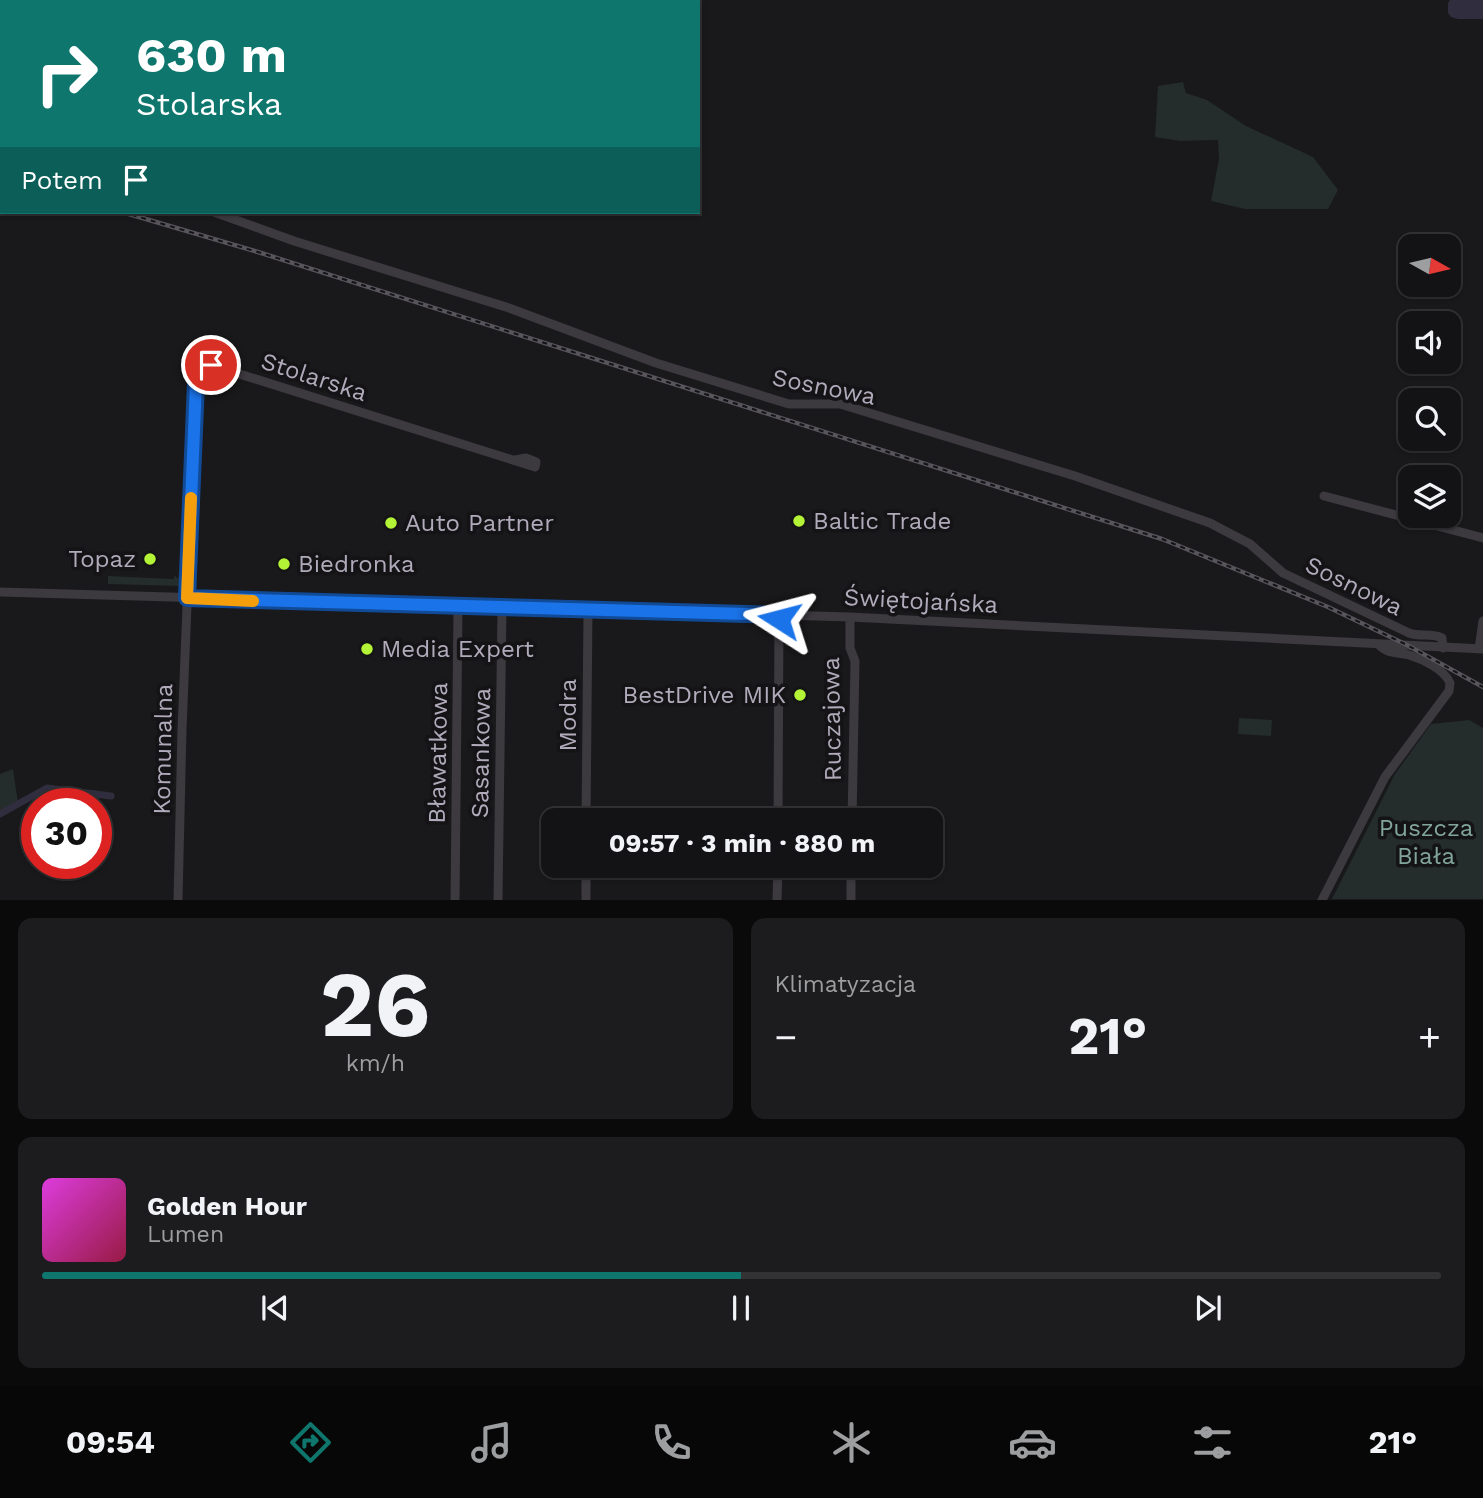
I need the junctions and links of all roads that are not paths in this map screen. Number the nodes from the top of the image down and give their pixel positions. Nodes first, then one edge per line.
1 (220, 214) edge
2 (514, 460) dead end
3 (1324, 496) dead end
4 (1483, 538) edge
5 (0, 592) edge
6 (187, 598) junction
7 (458, 606) junction
8 (502, 608) junction
9 (588, 610) junction
10 (779, 615) junction
11 (850, 617) junction
12 (1483, 621) edge
13 (1378, 644) junction
14 (1443, 648) junction
15 (1481, 649) edge
16 (586, 808) edge
17 (778, 808) edge
18 (852, 808) edge
19 (586, 878) edge
20 (778, 878) edge
21 (851, 878) edge
22 (178, 900) edge
23 (455, 900) edge
24 (498, 900) edge
25 (586, 900) edge
26 (777, 900) edge
27 (851, 900) edge
28 (1322, 900) edge

1 - 14 street, Sosnowa
2 - 6 street, Stolarska
3 - 4 street
5 - 6 street, Świętojańska
6 - 7 street, Świętojańska
6 - 22 street, Komunalna
7 - 8 street, Świętojańska
7 - 23 street, Bławatkowa
8 - 9 street, Świętojańska
8 - 24 street, Sasankowa
9 - 10 street, Świętojańska
9 - 16 street, Modra
10 - 11 street, Świętojańska
10 - 17 street
11 - 13 street, Świętojańska
11 - 18 street, Ruczajowa
12 - 15 street
13 - 14 street, Świętojańska
13 - 28 street, Świętojańska
14 - 15 street, Świętojańska
19 - 25 street
20 - 26 street
21 - 27 street

